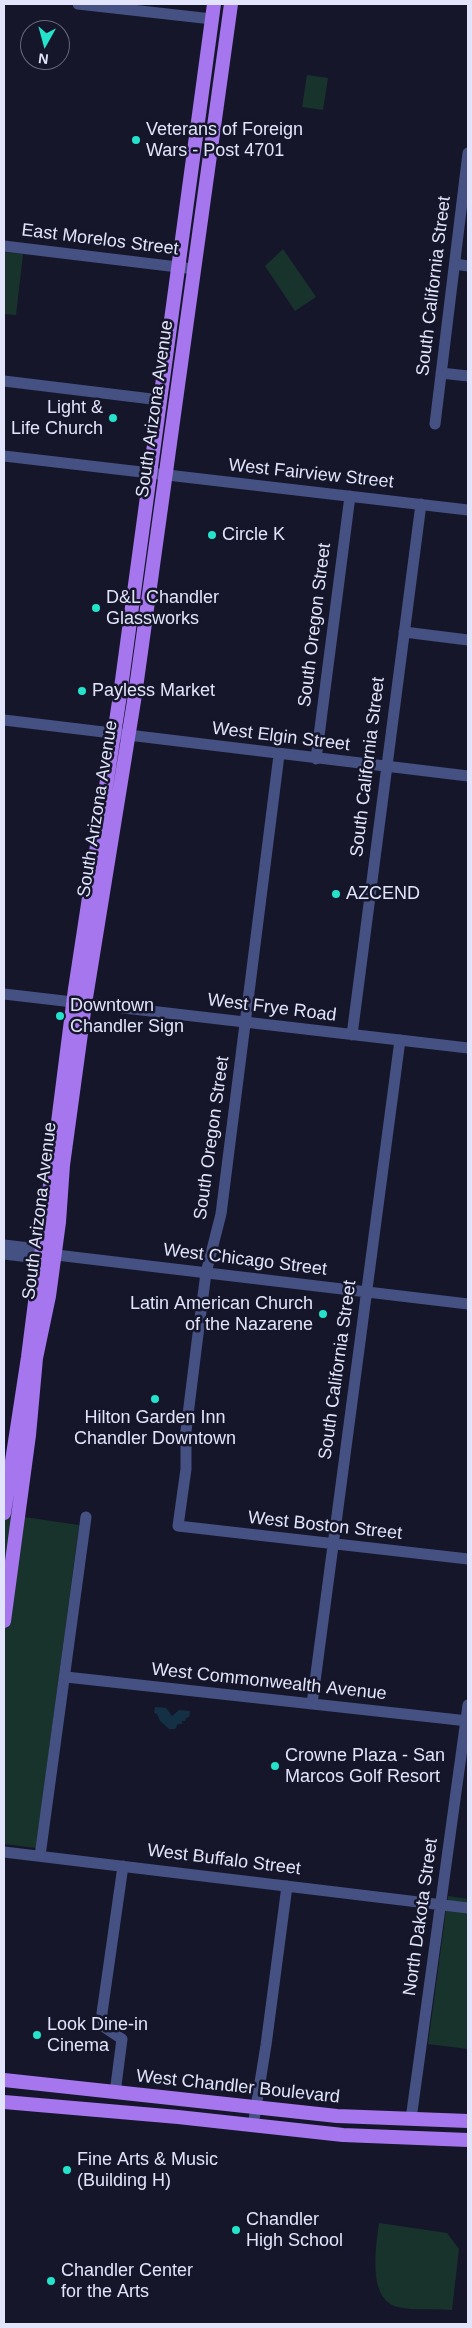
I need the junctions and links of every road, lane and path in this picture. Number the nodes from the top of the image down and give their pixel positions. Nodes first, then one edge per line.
1 (78, 4) edge
2 (214, 4) edge
3 (231, 4) edge
4 (212, 19) junction
5 (468, 153) edge
6 (4, 246) edge
7 (455, 264) junction
8 (468, 266) edge
9 (178, 267) junction
10 (193, 269) junction
11 (441, 374) junction
12 (468, 376) edge
13 (4, 381) edge
14 (160, 400) junction
15 (435, 424) dead end
16 (4, 456) edge
17 (150, 473) junction
18 (165, 475) junction
19 (350, 496) junction
20 (421, 504) junction
21 (468, 510) edge
22 (404, 632) junction
23 (468, 640) edge
24 (4, 720) edge
25 (121, 735) junction
26 (279, 754) junction
27 (316, 759) junction
28 (386, 766) junction
29 (468, 776) edge
30 (4, 994) edge
31 (79, 1003) junction
32 (246, 1023) junction
33 (352, 1035) junction
34 (400, 1040) junction
35 (468, 1048) edge
36 (4, 1245) edge
37 (4, 1254) edge
38 (48, 1254) junction
39 (206, 1273) junction
40 (367, 1292) junction
41 (468, 1304) edge
42 (4, 1509) edge
43 (19, 1509) junction
44 (86, 1517) dead end
45 (178, 1526) joint
46 (334, 1544) junction
47 (468, 1560) edge
48 (4, 1621) edge
49 (66, 1676) junction
50 (312, 1704) junction
51 (468, 1705) edge
52 (467, 1721) edge
53 (4, 1852) edge
54 (40, 1856) junction
55 (122, 1866) junction
56 (286, 1886) junction
57 (440, 1904) junction
58 (468, 1908) edge
59 (4, 2080) edge
60 (115, 2093) junction
61 (4, 2102) edge
62 (256, 2107) junction
63 (411, 2119) junction
64 (468, 2121) edge
65 (253, 2126) junction
66 (468, 2140) edge

1 - 4 street
2 - 4 main road, South Arizona Avenue
3 - 10 main road, South Arizona Avenue
4 - 9 main road, South Arizona Avenue
5 - 7 street, South California Street
6 - 9 street, East Morelos Street
7 - 8 street
7 - 11 street, South California Street
9 - 10 street, East Morelos Street
9 - 14 main road, South Arizona Avenue
10 - 18 main road, South Arizona Avenue
11 - 12 street
11 - 15 street, South California Street
13 - 14 street
14 - 17 main road, South Arizona Avenue
16 - 17 street, West Fairview Street
17 - 18 street, West Fairview Street
17 - 25 main road, South Arizona Avenue
18 - 19 street, West Fairview Street
18 - 25 main road, South Arizona Avenue
19 - 20 street, West Fairview Street
19 - 27 street, South Oregon Street
20 - 21 street, West Fairview Street
20 - 22 street, South California Street
22 - 23 street
22 - 28 street, South California Street
24 - 25 street, West Elgin Street
25 - 26 street, West Elgin Street
25 - 31 main road, South Arizona Avenue
26 - 27 street, West Elgin Street
26 - 32 street, South Oregon Street
27 - 28 street, West Elgin Street
28 - 29 street, West Elgin Street
28 - 33 street, South California Street
30 - 31 street, West Frye Road
31 - 32 street, West Frye Road
31 - 38 main road, South Arizona Avenue
32 - 33 street, West Frye Road
32 - 39 street, South Oregon Street
33 - 34 street, West Frye Road
34 - 35 street, West Frye Road
34 - 40 street, South California Street
36 - 38 street
37 - 38 street
38 - 39 street, West Chicago Street
38 - 42 main road, South Arizona Avenue
38 - 43 main road, South Arizona Avenue
39 - 40 street, West Chicago Street
39 - 45 street, South Oregon Street
40 - 41 street, West Chicago Street
40 - 46 street, South California Street
42 - 43 street
43 - 48 main road, South Arizona Avenue
44 - 49 street
45 - 46 street, West Boston Street
46 - 47 street, West Boston Street
46 - 50 street, South California Street
49 - 50 street, West Commonwealth Avenue
49 - 54 street
50 - 52 street, West Commonwealth Avenue
51 - 52 street, North Dakota Street
52 - 57 street, North Dakota Street
53 - 54 street, West Buffalo Street
54 - 55 street, West Buffalo Street
55 - 56 street, West Buffalo Street
55 - 60 street
56 - 57 street, West Buffalo Street
56 - 62 street
57 - 58 street, West Buffalo Street
57 - 63 street, North Dakota Street
59 - 60 main road, West Chandler Boulevard
60 - 62 main road, West Chandler Boulevard
61 - 65 main road, West Chandler Boulevard
62 - 63 main road, West Chandler Boulevard
62 - 65 street
63 - 64 main road, West Chandler Boulevard
65 - 66 main road, West Chandler Boulevard

